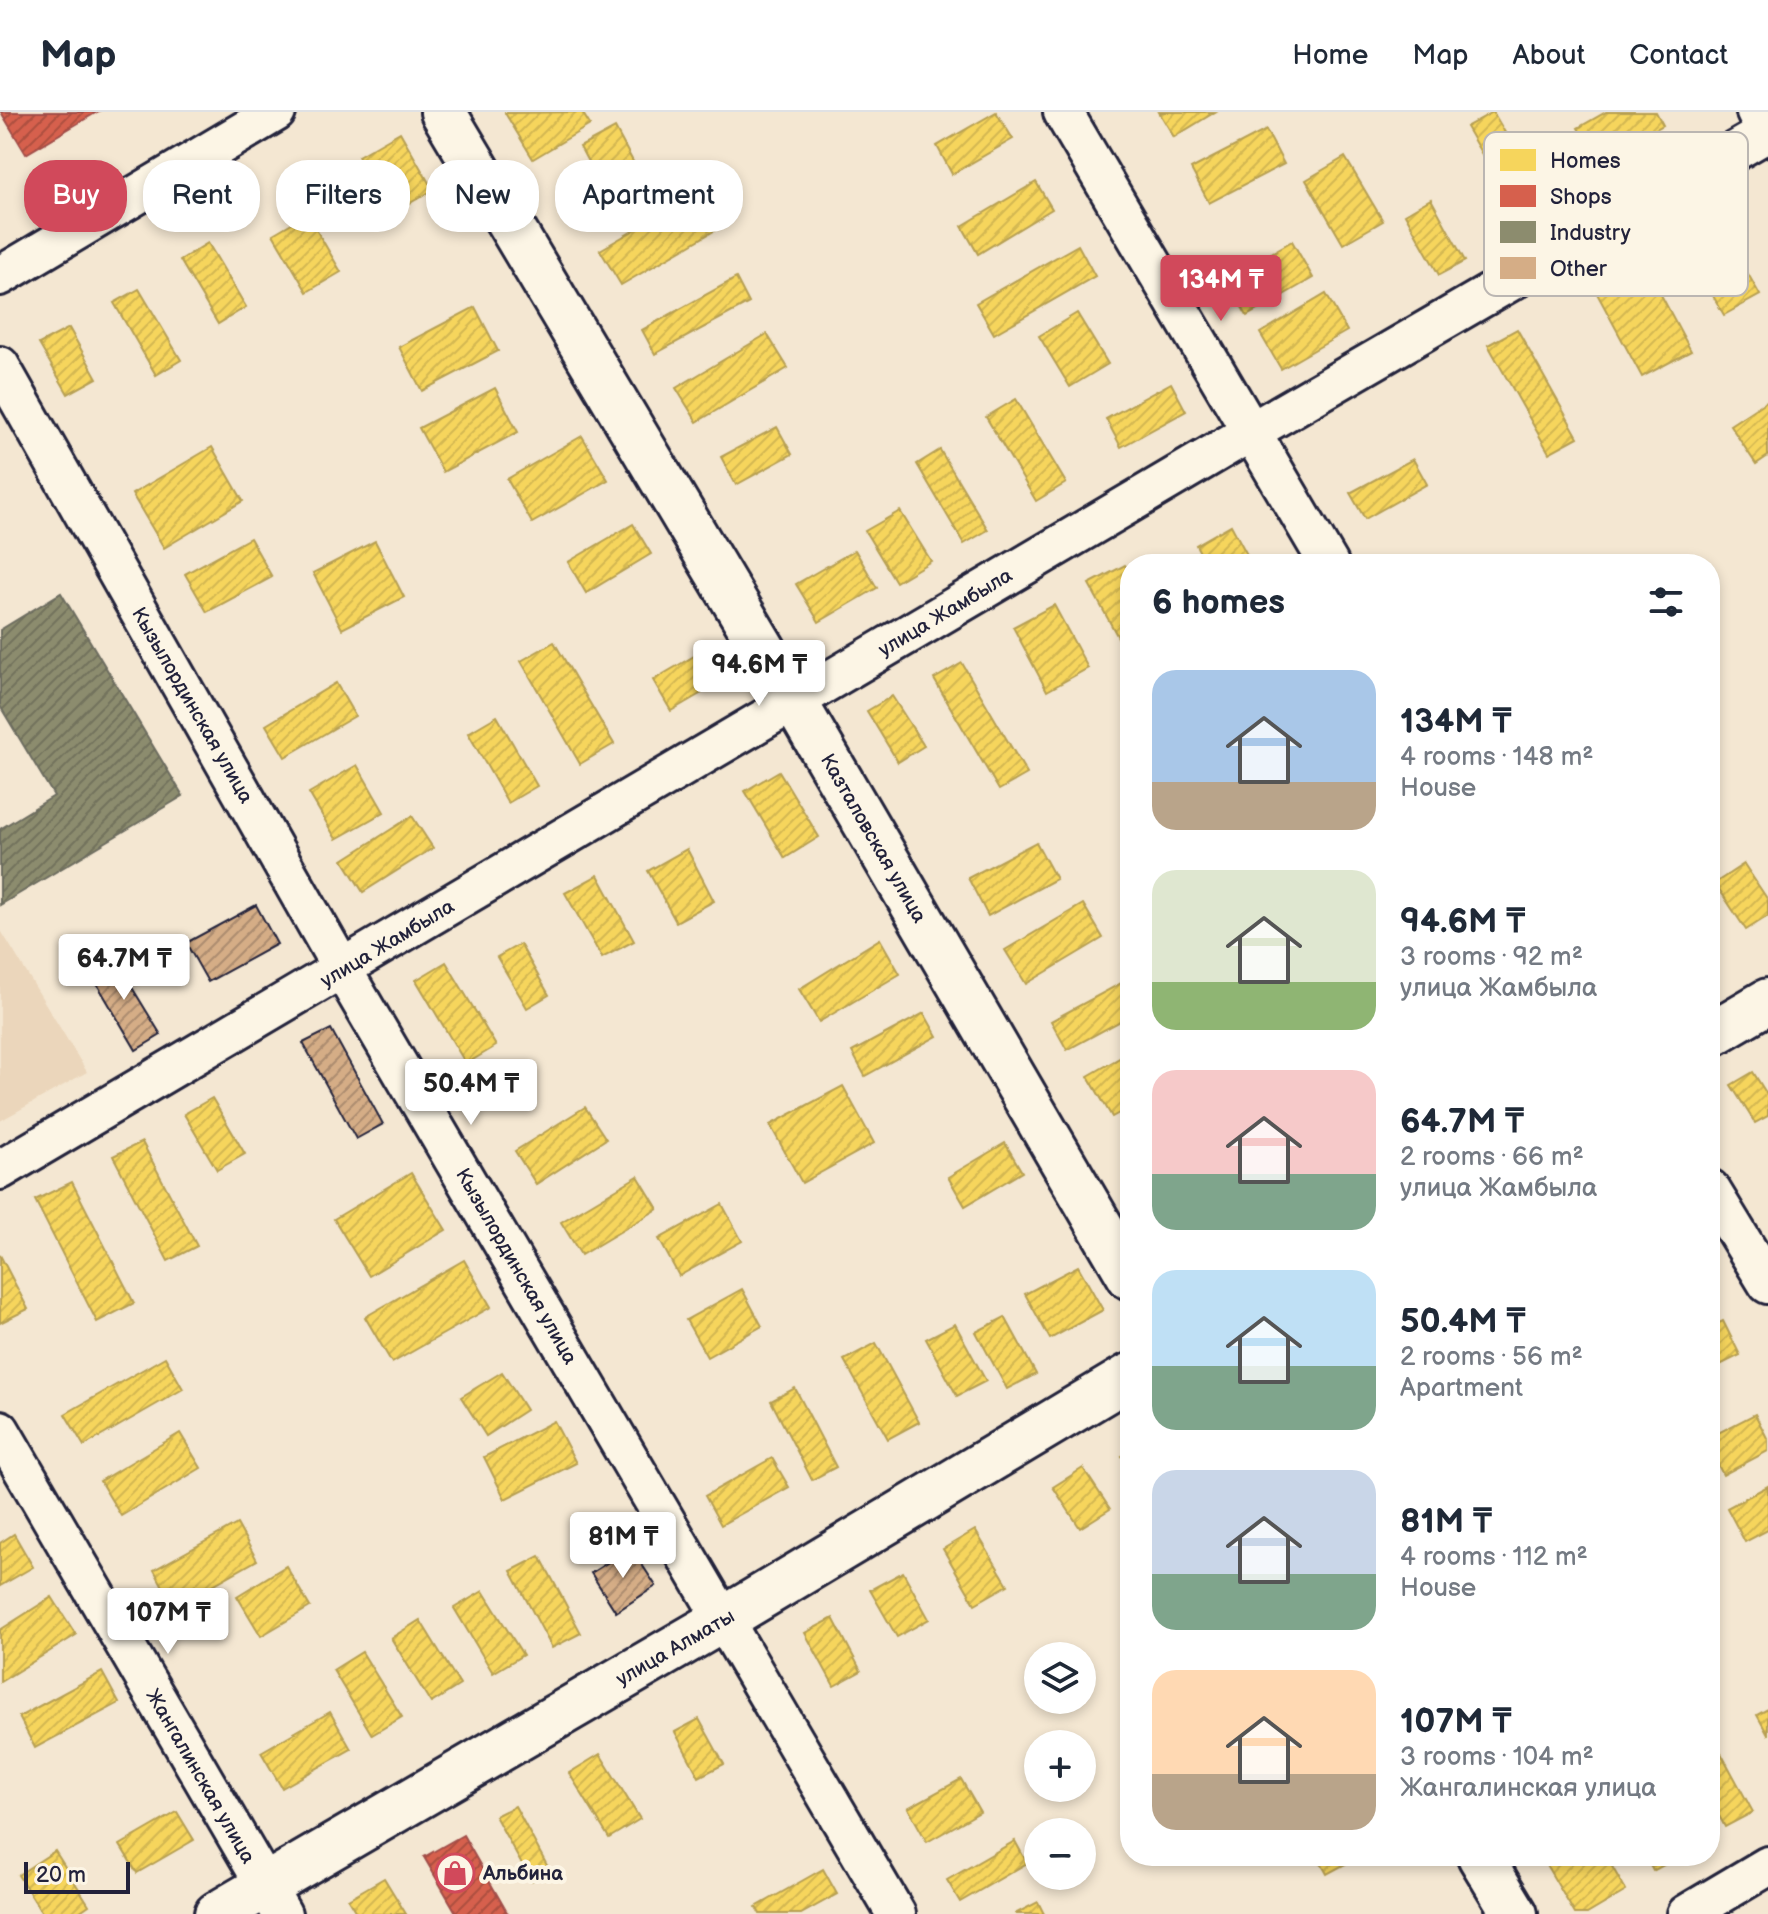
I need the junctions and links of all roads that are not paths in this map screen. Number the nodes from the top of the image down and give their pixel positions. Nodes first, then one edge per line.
1 (276, 112) edge
2 (443, 112) edge
3 (1063, 112) edge
4 (1759, 112) edge
5 (1768, 130) edge
6 (1748, 142) edge
7 (0, 276) edge
8 (1484, 296) edge
9 (0, 366) edge
10 (1249, 433) junction
11 (1323, 554) edge
12 (794, 701) junction
13 (343, 969) junction
14 (1768, 1001) edge
15 (1720, 1029) edge
16 (0, 1170) edge
17 (1720, 1205) edge
18 (1120, 1260) edge
19 (1768, 1284) edge
20 (1120, 1382) edge
21 (0, 1430) edge
22 (724, 1619) junction
23 (1486, 1866) edge
24 (1768, 1866) edge
25 (273, 1900) edge
26 (217, 1914) edge
27 (896, 1914) edge
28 (1515, 1914) edge
29 (1687, 1914) edge

1 - 7 street
2 - 12 street, Казталовская улица
3 - 10 street
4 - 5 street
5 - 6 street, улица Жамбыла
8 - 10 street, улица Жамбыла
9 - 13 street, Кызылординская улица
10 - 11 street
10 - 12 street, улица Жамбыла
12 - 13 street, улица Жамбыла
12 - 18 street, Казталовская улица
13 - 16 street, улица Жамбыла
13 - 22 street, Кызылординская улица
14 - 15 street
17 - 19 street
20 - 22 street, улица Алматы
21 - 25 street, Жангалинская улица
22 - 25 street, улица Алматы
22 - 27 street, Кызылординская улица
23 - 28 street
24 - 29 street
25 - 26 street, улица Алматы

